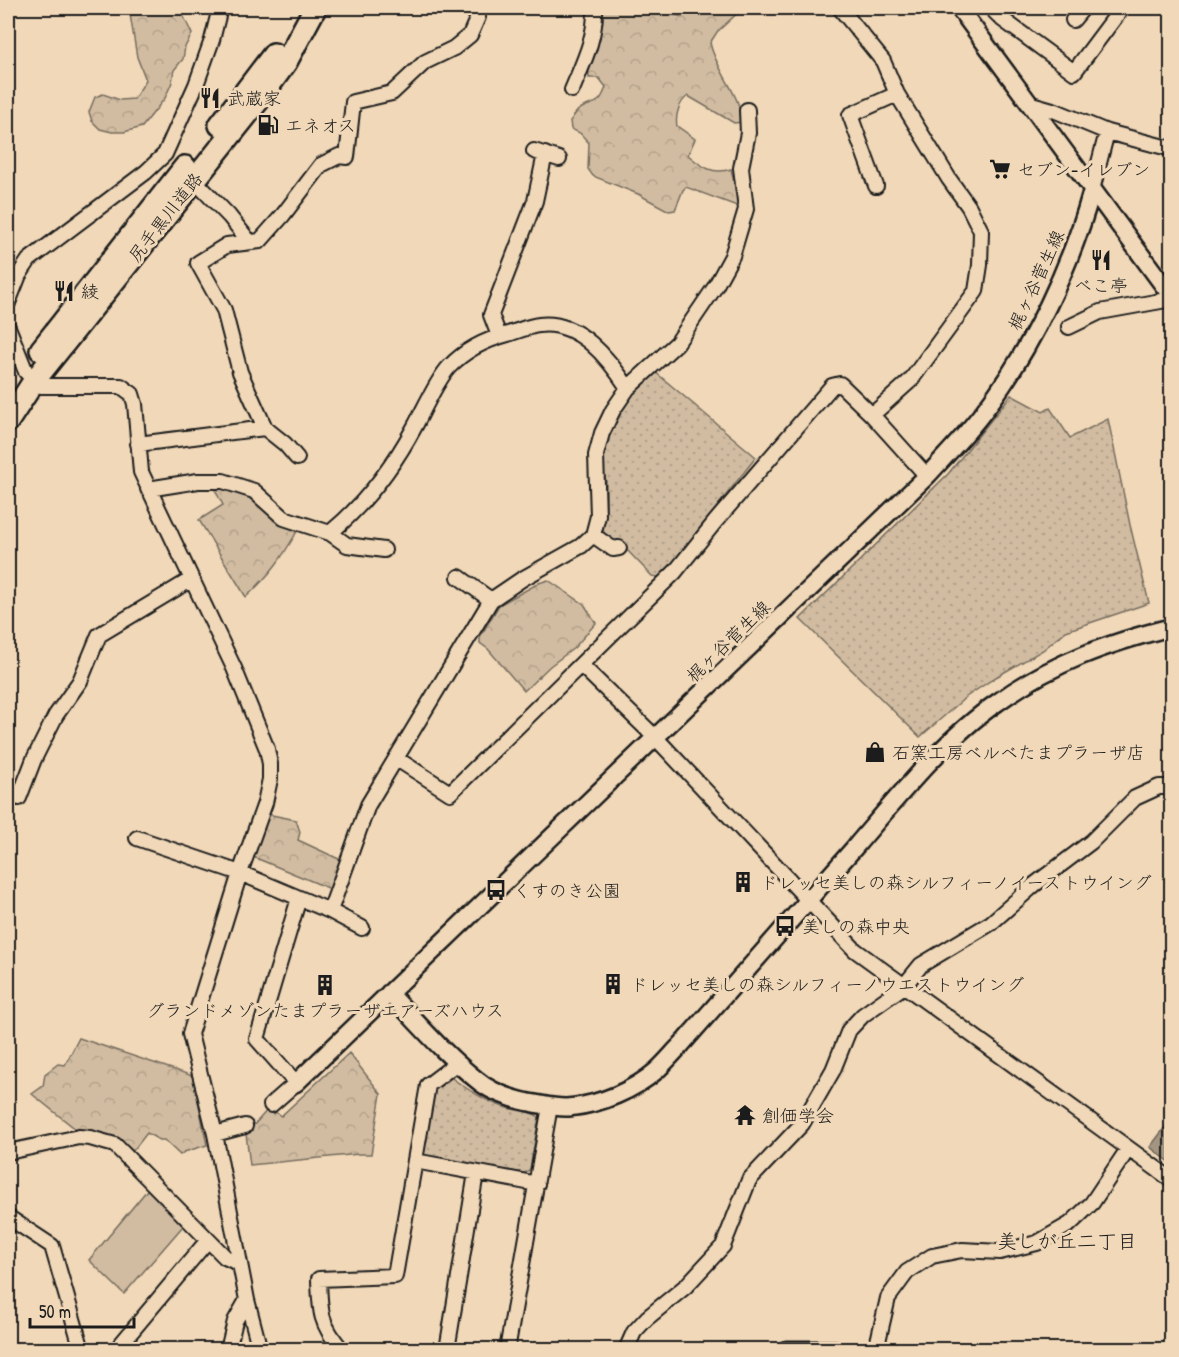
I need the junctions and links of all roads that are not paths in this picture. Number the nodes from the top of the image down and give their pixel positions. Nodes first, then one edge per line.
1 (220, 8) edge
2 (300, 8) edge
3 (315, 8) edge
4 (476, 8) edge
5 (595, 8) edge
6 (840, 8) edge
7 (959, 8) edge
8 (990, 8) edge
9 (1011, 8) edge
10 (1083, 8) edge
11 (1119, 9) edge
12 (1002, 19) junction
13 (1073, 20) dead end
14 (572, 90) dead end
15 (897, 94) junction
16 (1028, 103) junction
17 (747, 110) dead end
18 (1107, 132) junction
19 (1172, 149) edge
20 (165, 154) junction
21 (559, 159) dead end
22 (189, 175) junction
23 (876, 186) dead end
24 (1092, 190) junction
25 (249, 241) junction
26 (1172, 298) edge
27 (8, 303) edge
28 (8, 327) edge
29 (1069, 327) dead end
30 (499, 336) junction
31 (30, 376) junction
32 (628, 388) junction
33 (8, 400) edge
34 (872, 415) junction
35 (8, 421) edge
36 (265, 428) junction
37 (138, 444) junction
38 (297, 458) dead end
39 (927, 476) junction
40 (148, 489) junction
41 (330, 533) junction
42 (593, 535) junction
43 (619, 548) dead end
44 (384, 550) dead end
45 (459, 577) dead end
46 (192, 579) junction
47 (491, 600) junction
48 (1172, 627) edge
49 (581, 665) junction
50 (655, 737) junction
51 (397, 759) junction
52 (1172, 787) edge
53 (19, 798) dead end
54 (137, 838) dead end
55 (240, 873) junction
56 (299, 898) junction
57 (808, 900) junction
58 (330, 911) junction
59 (362, 928) dead end
60 (904, 986) junction
61 (389, 993) junction
62 (457, 1063) junction
63 (296, 1083) junction
64 (271, 1105) dead end
65 (550, 1106) junction
66 (245, 1126) dead end
67 (215, 1134) junction
68 (1128, 1149) junction
69 (8, 1152) edge
70 (415, 1161) junction
71 (476, 1173) junction
72 (1172, 1180) edge
73 (537, 1184) junction
74 (8, 1217) edge
75 (208, 1240) junction
76 (240, 1264) junction
77 (248, 1300) junction
78 (82, 1350) edge
79 (116, 1350) edge
80 (228, 1350) edge
81 (260, 1350) edge
82 (342, 1350) edge
83 (447, 1350) edge
84 (507, 1350) edge
85 (626, 1350) edge
86 (786, 1350) edge
87 (836, 1350) edge
88 (876, 1350) edge

1 - 20 street
2 - 22 main road, 尻手黒川道路
3 - 22 main road, 尻手黒川道路
4 - 25 street
5 - 14 street
6 - 15 street
7 - 16 street
8 - 12 street
9 - 12 street
10 - 13 street
11 - 12 street
15 - 23 street
15 - 34 street
16 - 18 street
16 - 24 street
17 - 32 street
18 - 19 street
18 - 24 street, 梶ヶ谷菅生線
20 - 22 street
20 - 27 street
21 - 30 street
22 - 25 street
22 - 31 main road, 尻手黒川道路
24 - 26 street
24 - 39 street, 梶ヶ谷菅生線
25 - 36 street
26 - 29 street
28 - 31 street
30 - 32 street
30 - 41 street
31 - 33 main road, 尻手黒川道路
31 - 35 main road, 尻手黒川道路
31 - 37 street
32 - 42 street
34 - 39 street
34 - 49 street
36 - 37 street
36 - 38 street
37 - 40 street
39 - 50 street, 梶ヶ谷菅生線
40 - 41 street
40 - 46 street
41 - 44 street
42 - 43 street
42 - 47 street
45 - 47 street
46 - 53 street
46 - 55 street
47 - 51 street
48 - 57 street
49 - 50 street
49 - 51 street
50 - 57 street
50 - 61 street, 梶ヶ谷菅生線
51 - 58 street
52 - 60 street
54 - 55 street
55 - 56 street
55 - 67 street
56 - 58 street
56 - 63 street
57 - 60 street
57 - 65 street
58 - 59 street
60 - 68 street
60 - 85 street
61 - 62 street
61 - 63 street, 梶ヶ谷菅生線
62 - 65 street
62 - 70 street
63 - 64 street, 梶ヶ谷菅生線
65 - 73 street
66 - 67 street
67 - 76 street
68 - 72 street
68 - 88 street
69 - 75 street
70 - 71 street
70 - 82 street
71 - 73 street
71 - 83 street
73 - 84 street
74 - 78 street
75 - 76 street
75 - 79 street
76 - 77 street
77 - 80 street
77 - 81 street
86 - 87 street

